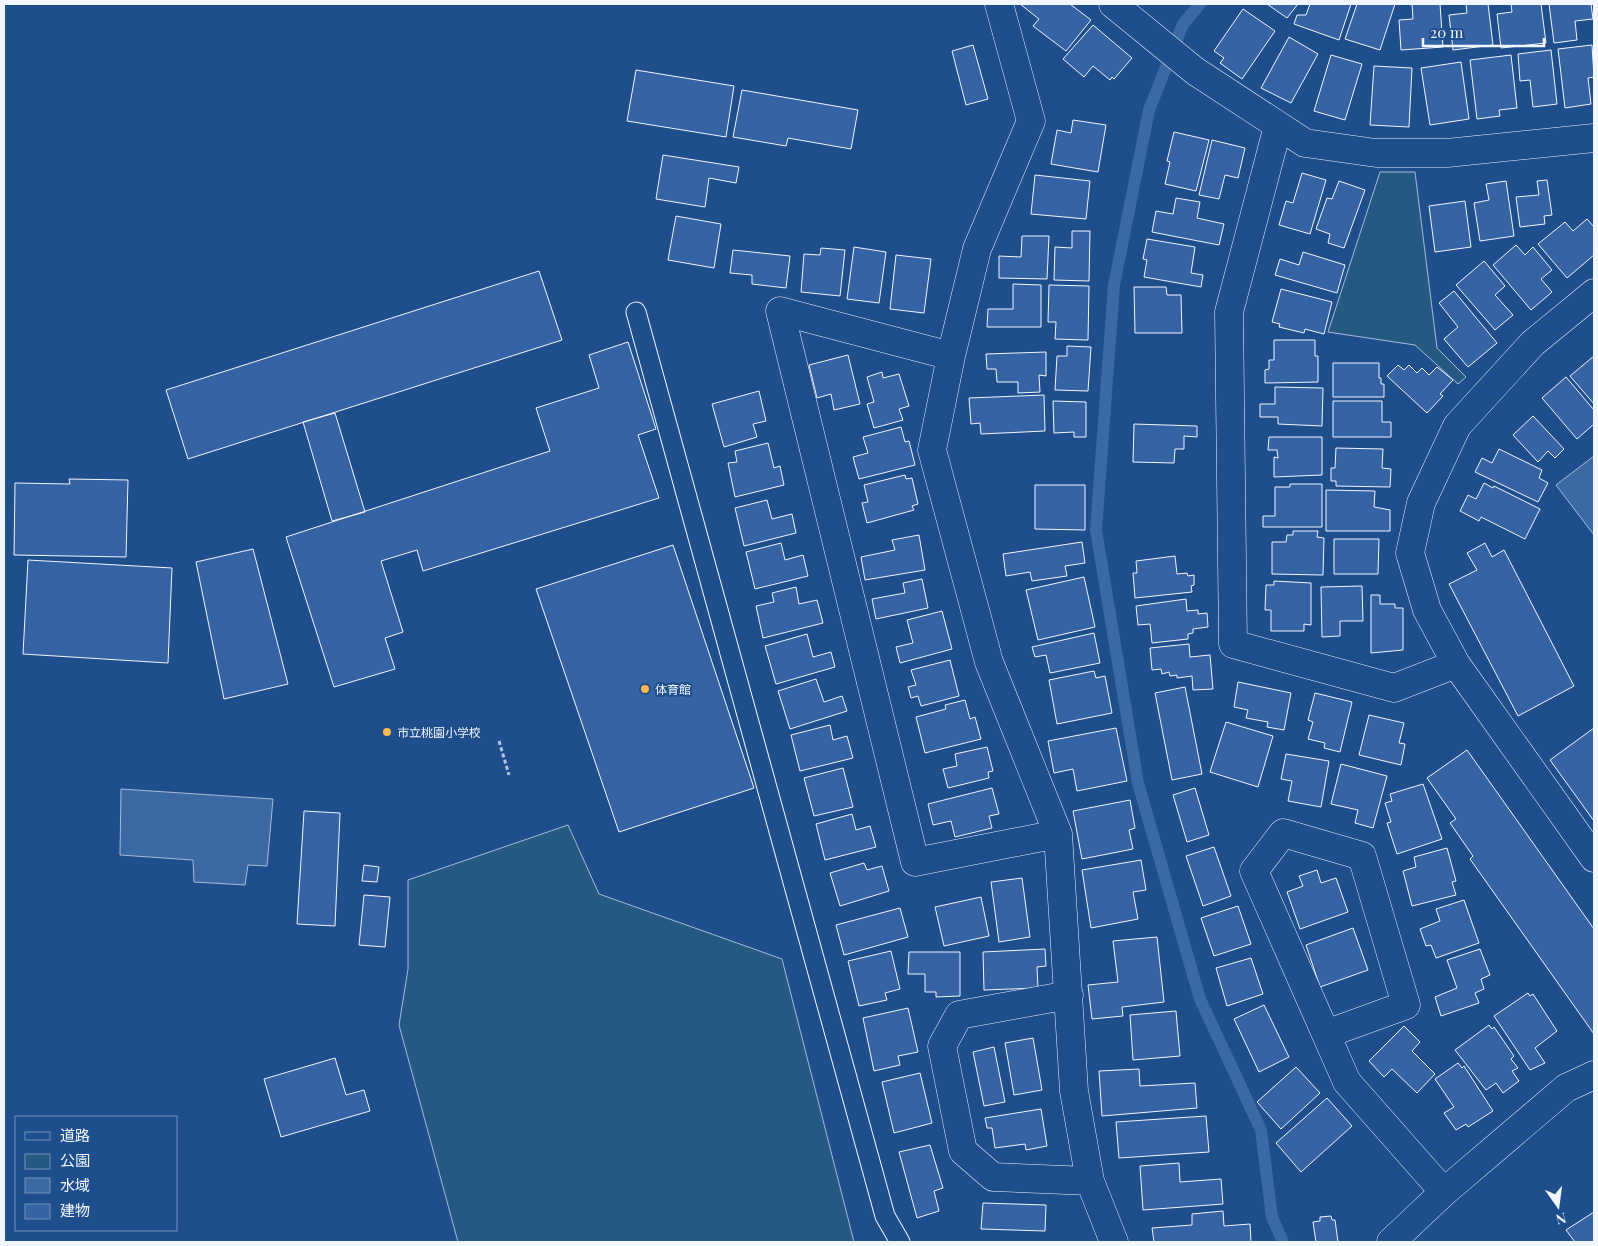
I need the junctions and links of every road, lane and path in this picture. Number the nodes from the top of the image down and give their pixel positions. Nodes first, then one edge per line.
1 (998, 4) edge
2 (1113, 4) edge
3 (1278, 126) junction
4 (1594, 138) edge
5 (1594, 293) edge
6 (636, 312) dead end
7 (951, 356) junction
8 (1456, 664) junction
9 (499, 742) dead end
10 (510, 775) dead end
11 (1058, 834) junction
12 (1594, 858) edge
13 (1068, 995) junction
14 (1326, 1034) junction
15 (1594, 1075) edge
16 (1090, 1181) junction
17 (1444, 1192) junction
18 (900, 1242) edge
19 (1114, 1242) edge
20 (1391, 1242) edge

1 - 7 street
2 - 3 street
3 - 4 street
3 - 8 street
5 - 8 street
6 - 18 lane
7 - 11 street
7 - 11 street
8 - 12 street
9 - 10 path
11 - 13 street
13 - 16 street
13 - 16 street
14 - 14 street
14 - 17 street
15 - 17 street
16 - 19 street
17 - 20 street

